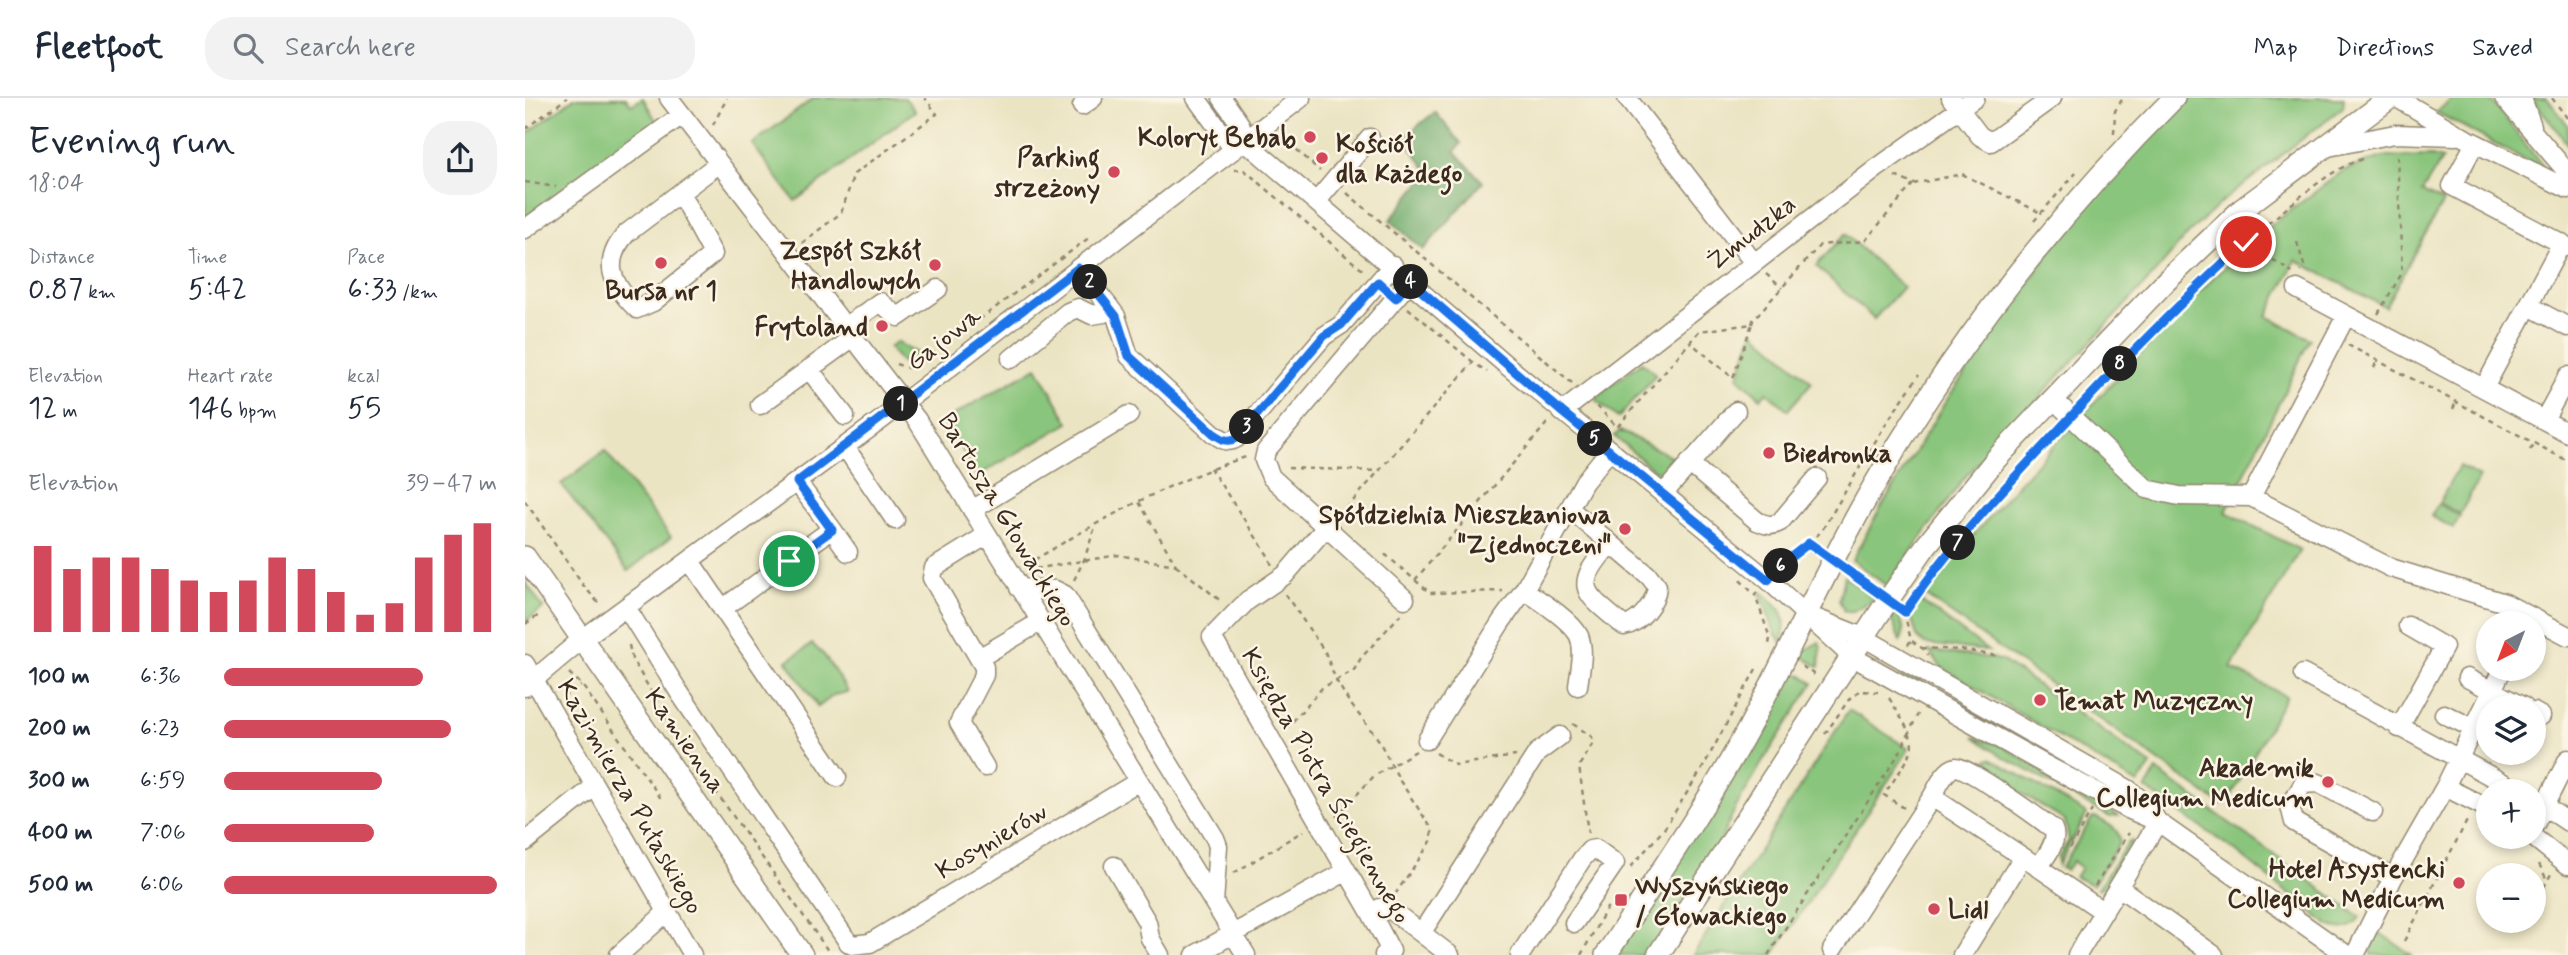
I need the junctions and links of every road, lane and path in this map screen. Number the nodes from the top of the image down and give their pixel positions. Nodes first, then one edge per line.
1 (567, 98) edge
2 (669, 98) edge
3 (727, 98) edge
4 (925, 98) edge
5 (1196, 98) edge
6 (1222, 98) edge
7 (1301, 98) edge
8 (1627, 98) edge
9 (1975, 98) edge
10 (2052, 98) edge
11 (2174, 98) edge
12 (2390, 98) edge
13 (2396, 98) edge
14 (2504, 98) edge
15 (2522, 98) edge
16 (2552, 98) edge
17 (1955, 104) edge
18 (682, 115) junction
19 (2568, 119) edge
20 (713, 125) dead end
21 (1279, 125) dead end
22 (525, 129) edge
23 (2535, 136) junction
24 (1370, 138) dead end
25 (2469, 140) junction
26 (1239, 145) junction
27 (2321, 149) junction
28 (2397, 152) dead end
29 (2364, 158) dead end
30 (718, 163) junction
31 (1878, 168) junction
32 (1233, 170) dead end
33 (2568, 173) edge
34 (525, 182) edge
35 (1333, 182) junction
36 (1913, 184) junction
37 (2568, 189) edge
38 (579, 190) junction
39 (680, 193) junction
40 (1317, 201) junction
41 (2041, 213) dead end
42 (525, 229) edge
43 (1092, 235) dead end
44 (2297, 242) dead end
45 (802, 243) dead end
46 (2565, 245) edge
47 (2265, 254) dead end
48 (1754, 264) junction
49 (1393, 265) junction
50 (1078, 268) junction
51 (1410, 281) junction
52 (1378, 282) junction
53 (938, 289) dead end
54 (2297, 289) dead end
55 (1396, 298) junction
56 (1107, 304) junction
57 (2529, 306) junction
58 (2346, 316) junction
59 (1752, 324) junction
60 (2568, 327) edge
61 (2370, 329) junction
62 (848, 333) junction
63 (2335, 338) junction
64 (1690, 342) junction
65 (1011, 359) dead end
66 (2377, 360) junction
67 (1473, 362) junction
68 (894, 363) dead end
69 (2374, 368) dead end
70 (809, 369) junction
71 (2568, 376) edge
72 (1492, 377) dead end
73 (1577, 387) dead end
74 (2484, 388) junction
75 (2053, 399) junction
76 (1592, 401) dead end
77 (904, 402) junction
78 (2456, 402) junction
79 (760, 405) dead end
80 (2453, 409) dead end
81 (1735, 411) dead end
82 (1129, 415) dead end
83 (845, 416) dead end
84 (1556, 416) junction
85 (2071, 417) junction
86 (2544, 421) junction
87 (2568, 433) edge
88 (2534, 443) junction
89 (845, 447) junction
90 (2531, 450) dead end
91 (1266, 451) junction
92 (1609, 451) junction
93 (2568, 461) edge
94 (1689, 464) junction
95 (1210, 468) junction
96 (1279, 468) dead end
97 (1378, 471) junction
98 (1817, 478) dead end
99 (797, 482) junction
100 (1664, 493) junction
101 (2251, 497) junction
102 (525, 501) edge
103 (1139, 502) junction
104 (1570, 509) junction
105 (972, 510) junction
106 (895, 520) dead end
107 (1097, 522) junction
108 (1331, 523) junction
109 (832, 530) junction
110 (987, 535) junction
111 (1610, 544) junction
112 (848, 552) dead end
113 (525, 557) edge
114 (1084, 560) junction
115 (690, 561) junction
116 (1833, 561) junction
117 (1176, 565) junction
118 (1371, 568) junction
119 (1415, 580) junction
120 (1768, 580) junction
121 (1277, 582) junction
122 (1019, 588) junction
123 (1524, 590) junction
124 (1065, 594) junction
125 (1888, 600) junction
126 (1406, 603) joint
127 (626, 607) junction
128 (722, 609) junction
129 (604, 610) dead end
130 (1235, 613) junction
131 (1807, 614) junction
132 (548, 619) dead end
133 (1040, 622) junction
134 (525, 624) edge
135 (2408, 626) dead end
136 (2568, 636) edge
137 (623, 637) dead end
138 (1863, 638) junction
139 (581, 640) junction
140 (1911, 640) dead end
141 (1786, 656) junction
142 (1851, 656) junction
143 (1999, 656) dead end
144 (979, 658) junction
145 (556, 660) junction
146 (1757, 668) dead end
147 (2302, 674) dead end
148 (528, 677) edge
149 (2467, 678) dead end
150 (1336, 680) junction
151 (2497, 681) edge
152 (1578, 685) dead end
153 (1831, 686) junction
154 (2493, 691) junction
155 (1885, 692) dead end
156 (2492, 695) edge
157 (2501, 695) edge
158 (1850, 698) dead end
159 (1920, 711) dead end
160 (2444, 714) dead end
161 (2399, 728) junction
162 (1564, 729) joint
163 (2476, 730) edge
164 (1910, 731) junction
165 (1283, 732) dead end
166 (2476, 739) edge
167 (1429, 746) junction
168 (1537, 753) junction
169 (2568, 759) edge
170 (2458, 760) junction
171 (1393, 765) junction
172 (985, 767) dead end
173 (837, 777) dead end
174 (2495, 779) edge
175 (1139, 781) junction
176 (595, 786) junction
177 (2445, 787) junction
178 (1932, 797) junction
179 (662, 800) dead end
180 (2476, 802) edge
181 (2546, 802) edge
182 (2546, 807) edge
183 (2092, 810) dead end
184 (2373, 812) dead end
185 (2476, 817) edge
186 (1919, 818) junction
187 (1326, 820) junction
188 (2158, 822) junction
189 (2568, 822) edge
190 (2129, 833) dead end
191 (525, 842) edge
192 (2546, 846) edge
193 (1590, 850) junction
194 (2023, 857) junction
195 (2064, 857) dead end
196 (2565, 863) edge
197 (1114, 866) dead end
198 (2038, 868) junction
199 (1347, 871) junction
200 (1627, 874) dead end
201 (2393, 878) junction
202 (2546, 881) edge
203 (1215, 884) junction
204 (2120, 888) junction
205 (2086, 900) junction
206 (1610, 902) dead end
207 (1214, 903) junction
208 (1391, 910) junction
209 (667, 911) junction
210 (2104, 912) junction
211 (1371, 913) junction
212 (1574, 923) dead end
213 (1422, 932) junction
214 (1233, 934) junction
215 (2404, 941) dead end
216 (1832, 950) dead end
217 (619, 955) edge
218 (692, 955) edge
219 (802, 955) edge
220 (831, 955) edge
221 (1160, 955) edge
222 (1195, 955) edge
223 (1246, 955) edge
224 (1384, 955) edge
225 (1450, 955) edge
226 (1520, 955) edge
227 (1581, 955) edge
228 (1606, 955) edge
229 (1658, 955) edge
230 (1767, 955) edge
231 (1962, 955) edge
232 (2077, 955) edge
233 (2214, 955) edge
234 (2347, 955) edge
235 (2355, 955) edge

1 - 22 path
2 - 18 street, Bartosza Głowackiego
3 - 20 path
4 - 45 path
5 - 26 street
6 - 26 street
7 - 26 street, Gajowa
8 - 48 street
9 - 17 street, Żmudzka
10 - 17 street
11 - 116 main road
12 - 27 main road
13 - 25 street
14 - 23 street
15 - 23 street
16 - 19 path
17 - 31 street, Żmudzka
18 - 30 street, Bartosza Głowackiego
18 - 38 street
21 - 35 path
23 - 33 street
24 - 35 street
25 - 27 street
25 - 37 street
25 - 46 street
26 - 40 street
26 - 50 street, Gajowa
27 - 75 main road
28 - 61 path
29 - 85 path
30 - 39 street
30 - 62 street, Bartosza Głowackiego
31 - 36 path
31 - 48 street, Żmudzka
32 - 52 path
34 - 38 path
35 - 40 street
35 - 73 path
36 - 41 path
36 - 59 path
38 - 42 street
39 - 39 street
40 - 49 street
43 - 68 path
44 - 47 path
46 - 57 street
48 - 84 street, Żmudzka
49 - 51 street
49 - 52 street
50 - 56 street
50 - 77 street, Gajowa
51 - 55 street
51 - 84 street
52 - 56 street
53 - 62 street
54 - 58 street
55 - 67 path
55 - 91 street
56 - 65 street
57 - 60 street
57 - 74 street
58 - 61 street
58 - 63 street
59 - 64 path
59 - 64 path
61 - 74 street
62 - 70 street
62 - 77 street, Bartosza Głowackiego
63 - 66 path
63 - 101 street
64 - 76 path
66 - 69 path
66 - 78 path
67 - 72 path
67 - 97 path
70 - 79 street
70 - 83 street
71 - 86 street
74 - 86 street
75 - 85 street
75 - 125 main road
77 - 89 street, Gajowa
77 - 105 street, Bartosza Głowackiego
78 - 80 path
78 - 88 path
81 - 94 street
82 - 105 street
84 - 92 street
84 - 119 path
85 - 101 street
85 - 125 path
86 - 87 street
88 - 90 path
88 - 93 path
89 - 99 street, Gajowa
89 - 106 street
91 - 95 path
91 - 108 street
92 - 100 street
92 - 104 street
94 - 98 street
94 - 100 street
95 - 103 path
95 - 121 path
96 - 97 path
97 - 108 path
99 - 109 street
99 - 115 street, Gajowa
100 - 120 street
101 - 136 street
102 - 129 path
103 - 107 path
103 - 117 path
104 - 111 street
104 - 123 street
105 - 110 street, Bartosza Głowackiego
107 - 114 path
107 - 114 path
108 - 118 street
108 - 121 street
109 - 112 street
109 - 128 street
110 - 122 street, Bartosza Głowackiego
110 - 144 street
111 - 111 street
113 - 139 main road, Kamienna
114 - 117 path
114 - 124 path
115 - 127 street, Gajowa
115 - 128 street
116 - 120 path
116 - 125 path
116 - 131 main road
117 - 130 path
118 - 119 path
118 - 126 street
119 - 123 path
120 - 131 street
120 - 141 path
121 - 130 street
121 - 150 path
122 - 124 street
122 - 133 street, Bartosza Głowackiego
123 - 152 street
123 - 167 street
124 - 203 street
125 - 138 main road
126 - 150 path
127 - 139 street, Gajowa
127 - 175 street, Kosynierów
128 - 173 street
130 - 187 street, Księdza Piotra Ściegiennego
131 - 138 street
131 - 141 main road
131 - 142 street
132 - 134 path
133 - 144 street
133 - 175 street, Bartosza Głowackiego
135 - 161 street
137 - 220 path
138 - 142 main road
138 - 188 street
139 - 145 street, Gajowa
139 - 219 main road, Kamienna
140 - 143 path
141 - 153 path
141 - 228 main road
142 - 153 main road
142 - 188 street
144 - 172 street
145 - 148 street, Gajowa
145 - 179 path
146 - 200 path
147 - 161 street
148 - 176 street, Kazimierza Pułaskiego
149 - 154 street
150 - 165 path
150 - 171 path
151 - 154 street
153 - 158 path
153 - 229 main road
154 - 156 street
154 - 157 street
155 - 164 path
159 - 164 path
160 - 163 street
161 - 170 street
162 - 168 street
162 - 193 path
164 - 186 path
164 - 230 path
166 - 170 street
167 - 168 path
167 - 171 path
168 - 213 street
169 - 181 street
170 - 174 street
170 - 177 street
171 - 187 path
171 - 208 path
175 - 207 street, Bartosza Głowackiego
176 - 191 street
176 - 209 street, Kazimierza Pułaskiego
177 - 180 street
177 - 201 street
178 - 186 street
178 - 194 street
178 - 198 street
182 - 189 street
183 - 195 path
184 - 201 street
185 - 215 path
186 - 216 street
187 - 199 street, Księdza Piotra Ściegiennego
187 - 203 path
188 - 204 street
188 - 234 street
190 - 205 path
192 - 196 street
193 - 212 street
193 - 226 street
194 - 198 street
194 - 231 street
196 - 202 path
197 - 221 street
198 - 205 street
199 - 211 street, Księdza Piotra Ściegiennego
199 - 214 street
201 - 235 street
203 - 207 street
204 - 210 street
204 - 233 street
205 - 210 street
206 - 227 path
207 - 214 street, Bartosza Głowackiego
208 - 211 street
208 - 213 street
209 - 217 street
209 - 218 street, Kazimierza Pułaskiego
210 - 232 street
211 - 224 street, Księdza Piotra Ściegiennego
213 - 225 street
214 - 222 street
214 - 223 street, Bartosza Głowackiego

